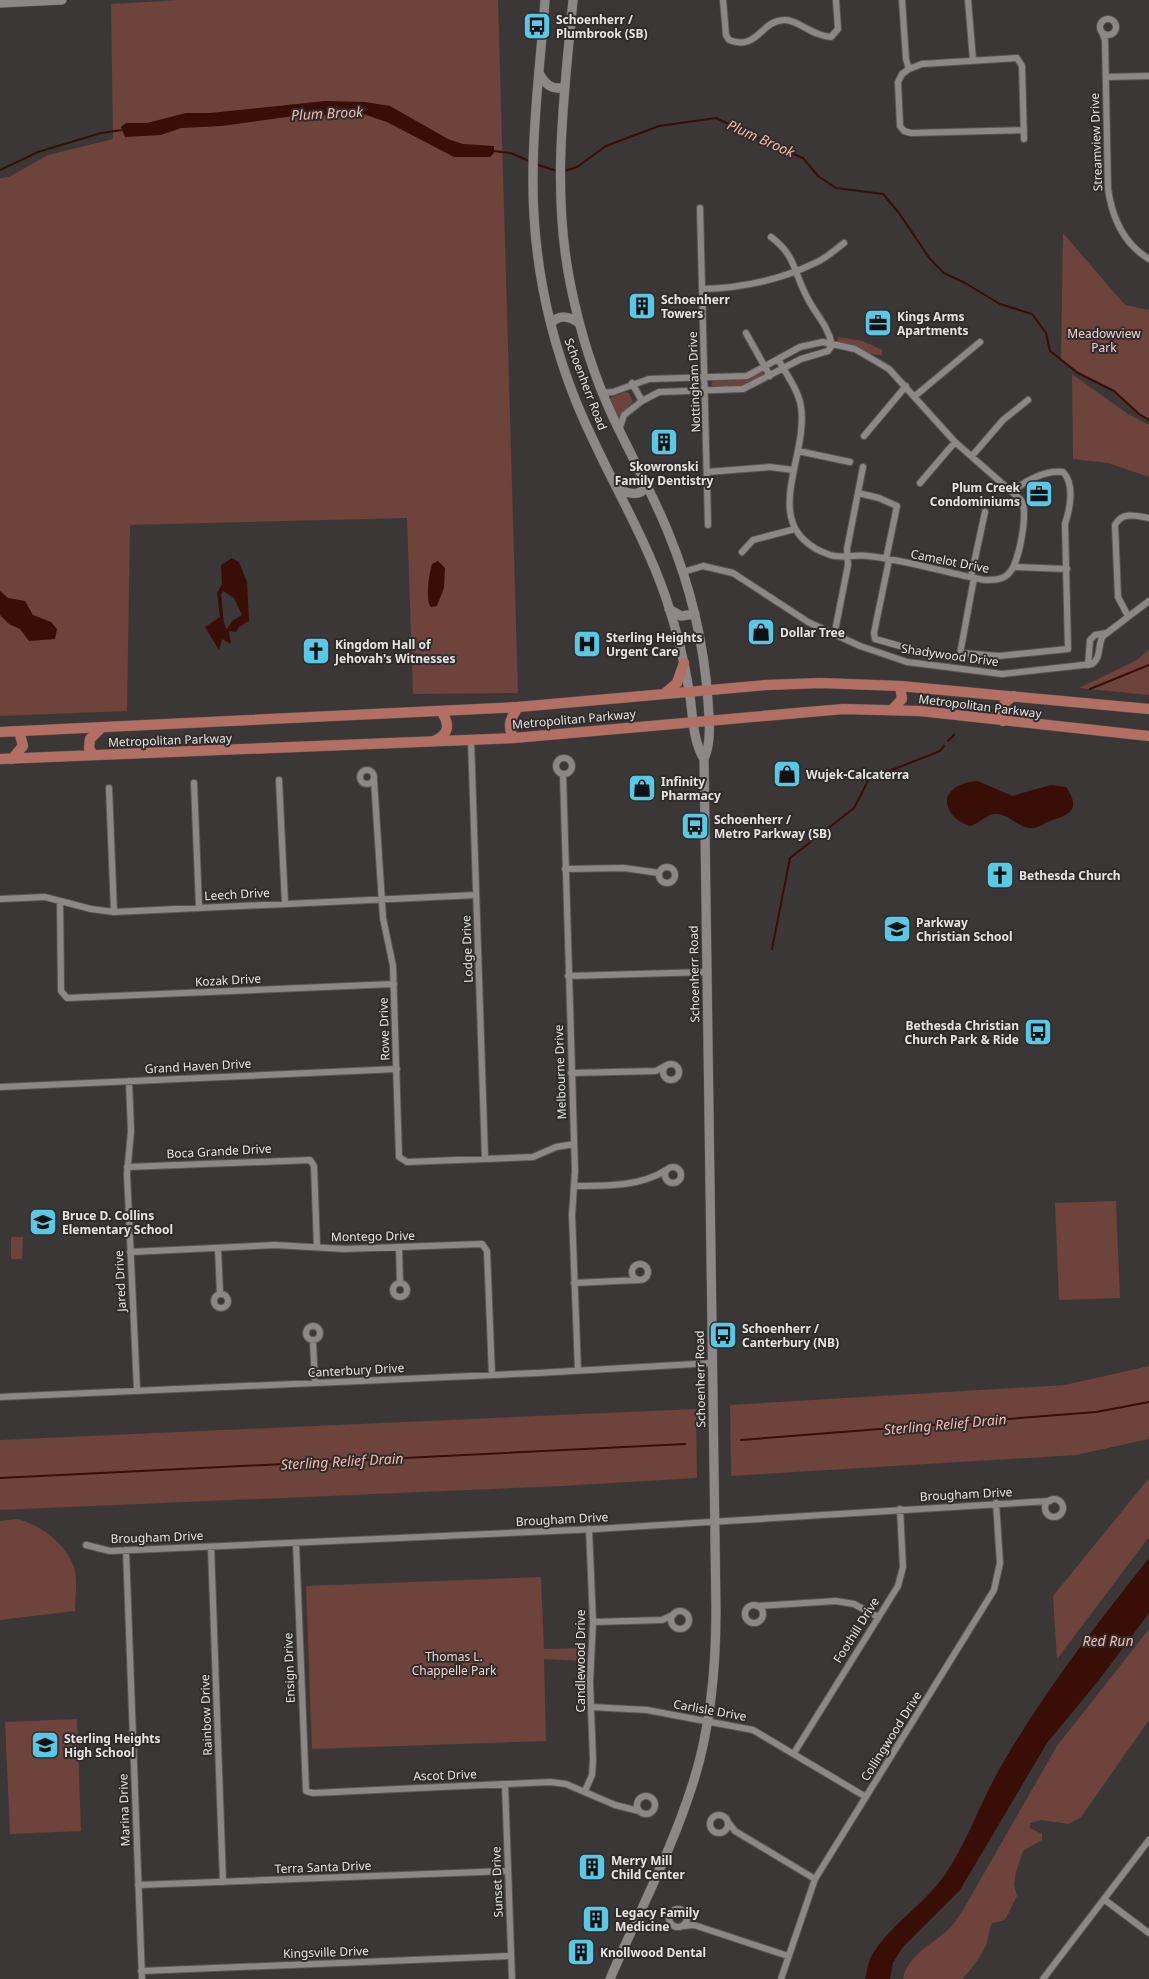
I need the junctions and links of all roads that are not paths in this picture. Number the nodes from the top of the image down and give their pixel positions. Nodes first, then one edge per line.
1 (62, 0) edge
2 (545, 0) edge
3 (572, 0) edge
4 (724, 0) edge
5 (836, 0) edge
6 (902, 0) edge
7 (968, 0) edge
8 (0, 2) edge
9 (1102, 32) junction
10 (1112, 34) junction
11 (1105, 40) junction
12 (973, 60) junction
13 (909, 69) junction
14 (539, 73) junction
15 (1149, 76) edge
16 (1106, 77) junction
17 (565, 87) junction
18 (1024, 130) junction
19 (1024, 139) dead end
20 (700, 208) dead end
21 (772, 237) dead end
22 (844, 243) dead end
23 (1149, 259) edge
24 (797, 270) junction
25 (702, 289) junction
26 (551, 323) junction
27 (579, 323) junction
28 (746, 333) dead end
29 (980, 342) dead end
30 (832, 345) junction
31 (778, 359) junction
32 (765, 367) junction
33 (783, 369) junction
34 (770, 376) junction
35 (672, 378) junction
36 (704, 378) junction
37 (632, 383) junction
38 (906, 386) junction
39 (705, 390) junction
40 (672, 391) junction
41 (602, 393) junction
42 (915, 396) junction
43 (1028, 400) dead end
44 (642, 401) junction
45 (619, 430) junction
46 (864, 436) dead end
47 (955, 442) junction
48 (798, 451) junction
49 (972, 456) junction
50 (850, 462) dead end
51 (863, 467) dead end
52 (793, 470) junction
53 (708, 472) junction
54 (920, 483) dead end
55 (647, 486) junction
56 (618, 489) junction
57 (1013, 492) junction
58 (858, 493) junction
59 (985, 512) dead end
60 (1149, 518) edge
61 (708, 525) dead end
62 (795, 529) junction
63 (742, 552) dead end
64 (848, 556) junction
65 (888, 560) junction
66 (1014, 567) junction
67 (1067, 569) junction
68 (683, 572) junction
69 (973, 578) junction
70 (1149, 601) edge
71 (669, 609) junction
72 (695, 614) junction
73 (1128, 616) junction
74 (836, 626) dead end
75 (1107, 633) junction
76 (960, 654) junction
77 (684, 663) junction
78 (1088, 665) junction
79 (900, 686) junction
80 (707, 690) junction
81 (690, 692) junction
82 (664, 694) junction
83 (1014, 696) junction
84 (518, 707) junction
85 (442, 710) junction
86 (892, 710) junction
87 (1149, 710) edge
88 (709, 720) junction
89 (694, 721) junction
90 (1003, 721) junction
91 (101, 728) junction
92 (19, 731) junction
93 (0, 732) edge
94 (1149, 736) edge
95 (514, 738) junction
96 (471, 739) junction
97 (433, 741) junction
98 (93, 755) junction
99 (0, 759) edge
100 (12, 759) junction
101 (704, 759) junction
102 (563, 774) dead end
103 (279, 780) dead end
104 (374, 780) junction
105 (194, 783) dead end
106 (366, 784) junction
107 (109, 788) dead end
108 (374, 789) junction
109 (565, 870) junction
110 (659, 873) dead end
111 (476, 895) junction
112 (0, 898) edge
113 (382, 899) junction
114 (60, 901) junction
115 (285, 903) junction
116 (199, 907) junction
117 (114, 912) junction
118 (707, 972) junction
119 (568, 976) junction
120 (394, 984) junction
121 (665, 1066) junction
122 (397, 1068) junction
123 (656, 1071) junction
124 (572, 1073) junction
125 (664, 1077) junction
126 (129, 1081) junction
127 (0, 1087) edge
128 (574, 1144) junction
129 (485, 1158) junction
130 (127, 1167) junction
131 (666, 1170) junction
132 (658, 1176) junction
133 (666, 1180) junction
134 (575, 1186) junction
135 (399, 1247) junction
136 (218, 1248) junction
137 (317, 1248) junction
138 (130, 1252) junction
139 (632, 1272) junction
140 (638, 1280) junction
141 (626, 1281) junction
142 (400, 1283) dead end
143 (574, 1283) junction
144 (220, 1293) dead end
145 (313, 1341) dead end
146 (712, 1363) junction
147 (578, 1370) junction
148 (492, 1375) junction
149 (315, 1383) junction
150 (137, 1390) junction
151 (0, 1397) edge
152 (1050, 1501) junction
153 (1038, 1502) junction
154 (996, 1503) junction
155 (900, 1509) junction
156 (1046, 1511) junction
157 (714, 1522) junction
158 (589, 1529) junction
159 (296, 1543) junction
160 (86, 1545) dead end
161 (211, 1547) junction
162 (126, 1550) junction
163 (758, 1606) junction
164 (769, 1606) junction
165 (672, 1615) junction
166 (762, 1616) junction
167 (878, 1617) junction
168 (662, 1620) junction
169 (592, 1622) junction
170 (673, 1625) junction
171 (591, 1707) junction
172 (708, 1721) junction
173 (794, 1753) junction
174 (505, 1784) junction
175 (306, 1791) joint
176 (585, 1792) junction
177 (866, 1797) junction
178 (637, 1803) junction
179 (629, 1807) junction
180 (639, 1812) junction
181 (728, 1822) junction
182 (735, 1831) junction
183 (723, 1832) junction
184 (1149, 1840) edge
185 (508, 1871) junction
186 (814, 1879) junction
187 (223, 1882) junction
188 (138, 1885) junction
189 (1104, 1900) junction
190 (687, 1916) junction
191 (694, 1925) junction
192 (683, 1926) junction
193 (1149, 1933) edge
194 (511, 1956) junction
195 (788, 1956) junction
196 (141, 1971) junction
197 (142, 1979) edge
198 (512, 1979) edge
199 (610, 1979) edge
200 (781, 1979) edge
201 (1043, 1979) edge

1 - 8 main road
2 - 14 main road, Schoenherr Road
3 - 17 main road, Schoenherr Road
4 - 5 street
6 - 13 street
7 - 12 street
9 - 10 street
9 - 10 street
9 - 11 street, Streamview Drive
10 - 11 street
11 - 16 street, Streamview Drive
12 - 13 street
12 - 18 street
13 - 18 street
14 - 17 main road
14 - 26 main road, Schoenherr Road
15 - 16 street
16 - 23 street, Streamview Drive
17 - 27 main road, Schoenherr Road
18 - 19 street
20 - 25 street, Nottingham Drive
21 - 24 street
22 - 24 street
24 - 25 street
24 - 30 street
25 - 36 street, Nottingham Drive
26 - 27 main road
26 - 56 main road, Schoenherr Road
27 - 41 main road, Schoenherr Road
28 - 32 street
29 - 42 street
30 - 31 street
30 - 33 street
30 - 38 street
31 - 32 street
31 - 33 street
32 - 34 street
32 - 36 street
33 - 34 street
33 - 48 street
34 - 39 street
35 - 36 street
35 - 37 street
35 - 40 street
36 - 39 street, Nottingham Drive
37 - 41 street
37 - 44 street
38 - 42 street
38 - 46 street
39 - 40 street
39 - 53 street, Nottingham Drive
40 - 44 street
41 - 45 main road, Schoenherr Road
42 - 47 street
43 - 49 street
44 - 45 street
45 - 55 main road, Schoenherr Road
47 - 49 street
47 - 54 street
48 - 50 street
48 - 52 street
49 - 57 street
51 - 58 street
52 - 53 street
52 - 62 street
53 - 61 street, Nottingham Drive
55 - 56 main road
55 - 68 main road, Schoenherr Road
56 - 71 main road, Schoenherr Road
57 - 66 street
57 - 67 street
58 - 64 street
58 - 65 street
59 - 69 street
60 - 73 street
62 - 63 street
62 - 64 street, Camelot Drive
64 - 65 street, Camelot Drive
64 - 74 street
65 - 69 street, Camelot Drive
65 - 76 street
66 - 67 street
66 - 69 street, Camelot Drive
67 - 76 street
68 - 72 main road, Schoenherr Road
68 - 78 street, Shadywood Drive
69 - 76 street
70 - 73 street
71 - 72 main road
71 - 77 main road, Schoenherr Road
72 - 80 main road, Schoenherr Road
73 - 75 street
75 - 78 street
75 - 78 street
77 - 81 main road, Schoenherr Road
77 - 82 main road
79 - 80 main road, Metropolitan Parkway
79 - 83 main road, Metropolitan Parkway
79 - 86 main road
80 - 81 main road, Metropolitan Parkway
80 - 88 main road, Schoenherr Road
81 - 82 main road, Metropolitan Parkway
81 - 89 main road, Schoenherr Road
82 - 84 main road, Metropolitan Parkway
83 - 87 main road, Metropolitan Parkway
83 - 90 main road
84 - 85 main road, Metropolitan Parkway
84 - 95 main road
85 - 91 main road, Metropolitan Parkway
85 - 97 main road
86 - 88 main road, Metropolitan Parkway
86 - 90 main road, Metropolitan Parkway
88 - 89 main road, Metropolitan Parkway
88 - 101 main road, Schoenherr Road
89 - 95 main road, Metropolitan Parkway
89 - 101 main road, Schoenherr Road
90 - 94 main road, Metropolitan Parkway
91 - 92 main road, Metropolitan Parkway
91 - 98 main road
92 - 93 main road, Metropolitan Parkway
92 - 100 main road
95 - 96 main road, Metropolitan Parkway
96 - 97 main road, Metropolitan Parkway
96 - 111 street, Lodge Drive
97 - 98 main road, Metropolitan Parkway
98 - 100 main road, Metropolitan Parkway
99 - 100 main road, Metropolitan Parkway
101 - 118 main road, Schoenherr Road
102 - 109 street, Melbourne Drive
103 - 115 street
104 - 106 street
104 - 106 street
104 - 108 street, Rowe Drive
105 - 116 street
106 - 108 street
107 - 117 street
108 - 113 street, Rowe Drive
109 - 110 street
109 - 119 street, Melbourne Drive
111 - 113 street, Leech Drive
111 - 129 street, Lodge Drive
112 - 114 street, Leech Drive
113 - 115 street, Leech Drive
113 - 120 street, Rowe Drive
114 - 117 street, Leech Drive
114 - 120 street, Kozak Drive
115 - 116 street, Leech Drive
116 - 117 street, Leech Drive
118 - 119 street
118 - 146 main road, Schoenherr Road
119 - 124 street, Melbourne Drive
120 - 122 street, Rowe Drive
121 - 123 street
121 - 125 street
121 - 125 street
122 - 126 street, Grand Haven Drive
122 - 129 street, Rowe Drive
123 - 124 street
123 - 125 street
124 - 128 street, Melbourne Drive
126 - 127 street, Grand Haven Drive
126 - 130 street, Jared Drive
128 - 129 street
128 - 134 street, Melbourne Drive
130 - 137 street, Boca Grande Drive
130 - 138 street, Jared Drive
131 - 132 street
131 - 133 street
131 - 133 street
132 - 133 street
132 - 134 street
134 - 143 street, Melbourne Drive
135 - 137 street, Montego Drive
135 - 142 street
135 - 148 street, Montego Drive
136 - 137 street, Montego Drive
136 - 138 street, Montego Drive
136 - 144 street
138 - 150 street, Jared Drive
139 - 140 street
139 - 140 street
139 - 141 street
140 - 141 street
141 - 143 street
143 - 147 street, Melbourne Drive
145 - 149 street
146 - 147 street, Canterbury Drive
146 - 157 main road, Schoenherr Road
147 - 148 street, Canterbury Drive
148 - 149 street, Canterbury Drive
149 - 150 street, Canterbury Drive
150 - 151 street, Canterbury Drive
152 - 153 street, Brougham Drive
152 - 156 street
152 - 156 street
153 - 154 street, Brougham Drive
153 - 156 street
154 - 155 street, Brougham Drive
154 - 177 street, Collingwood Drive
155 - 157 street, Brougham Drive
155 - 167 street, Foothill Drive
157 - 158 street, Brougham Drive
157 - 172 main road, Schoenherr Road
158 - 159 street, Brougham Drive
158 - 169 street, Candlewood Drive
159 - 161 street, Brougham Drive
159 - 175 street, Ensign Drive
160 - 162 street, Brougham Drive
161 - 162 street, Brougham Drive
161 - 187 street, Rainbow Drive
162 - 188 street, Marina Drive
163 - 164 street
163 - 166 street
163 - 166 street
164 - 166 street
164 - 167 street
165 - 168 street
165 - 170 street
165 - 170 street
167 - 173 street, Foothill Drive
168 - 169 street
168 - 170 street
169 - 171 street, Candlewood Drive
171 - 172 street, Carlisle Drive
171 - 176 street, Candlewood Drive
172 - 173 street, Carlisle Drive
172 - 199 main road, Schoenherr Road
173 - 177 street, Carlisle Drive
174 - 175 street, Ascot Drive
174 - 176 street, Ascot Drive
174 - 185 street, Sunset Drive
176 - 179 street, Ascot Drive
177 - 186 street, Collingwood Drive
178 - 179 street
178 - 180 street
178 - 180 street
179 - 180 street, Ascot Drive
181 - 182 street
181 - 183 street
181 - 183 street
182 - 183 street
182 - 186 street
184 - 189 street
185 - 187 street, Terra Santa Drive
185 - 194 street, Sunset Drive
186 - 195 street, Collingwood Drive
187 - 188 street, Terra Santa Drive
188 - 196 street, Marina Drive
189 - 193 street
189 - 201 street
190 - 191 street
190 - 192 street
190 - 192 street
191 - 192 street
191 - 195 street
194 - 196 street, Kingsville Drive
194 - 198 street, Sunset Drive
195 - 200 street, Collingwood Drive
196 - 197 street, Marina Drive

